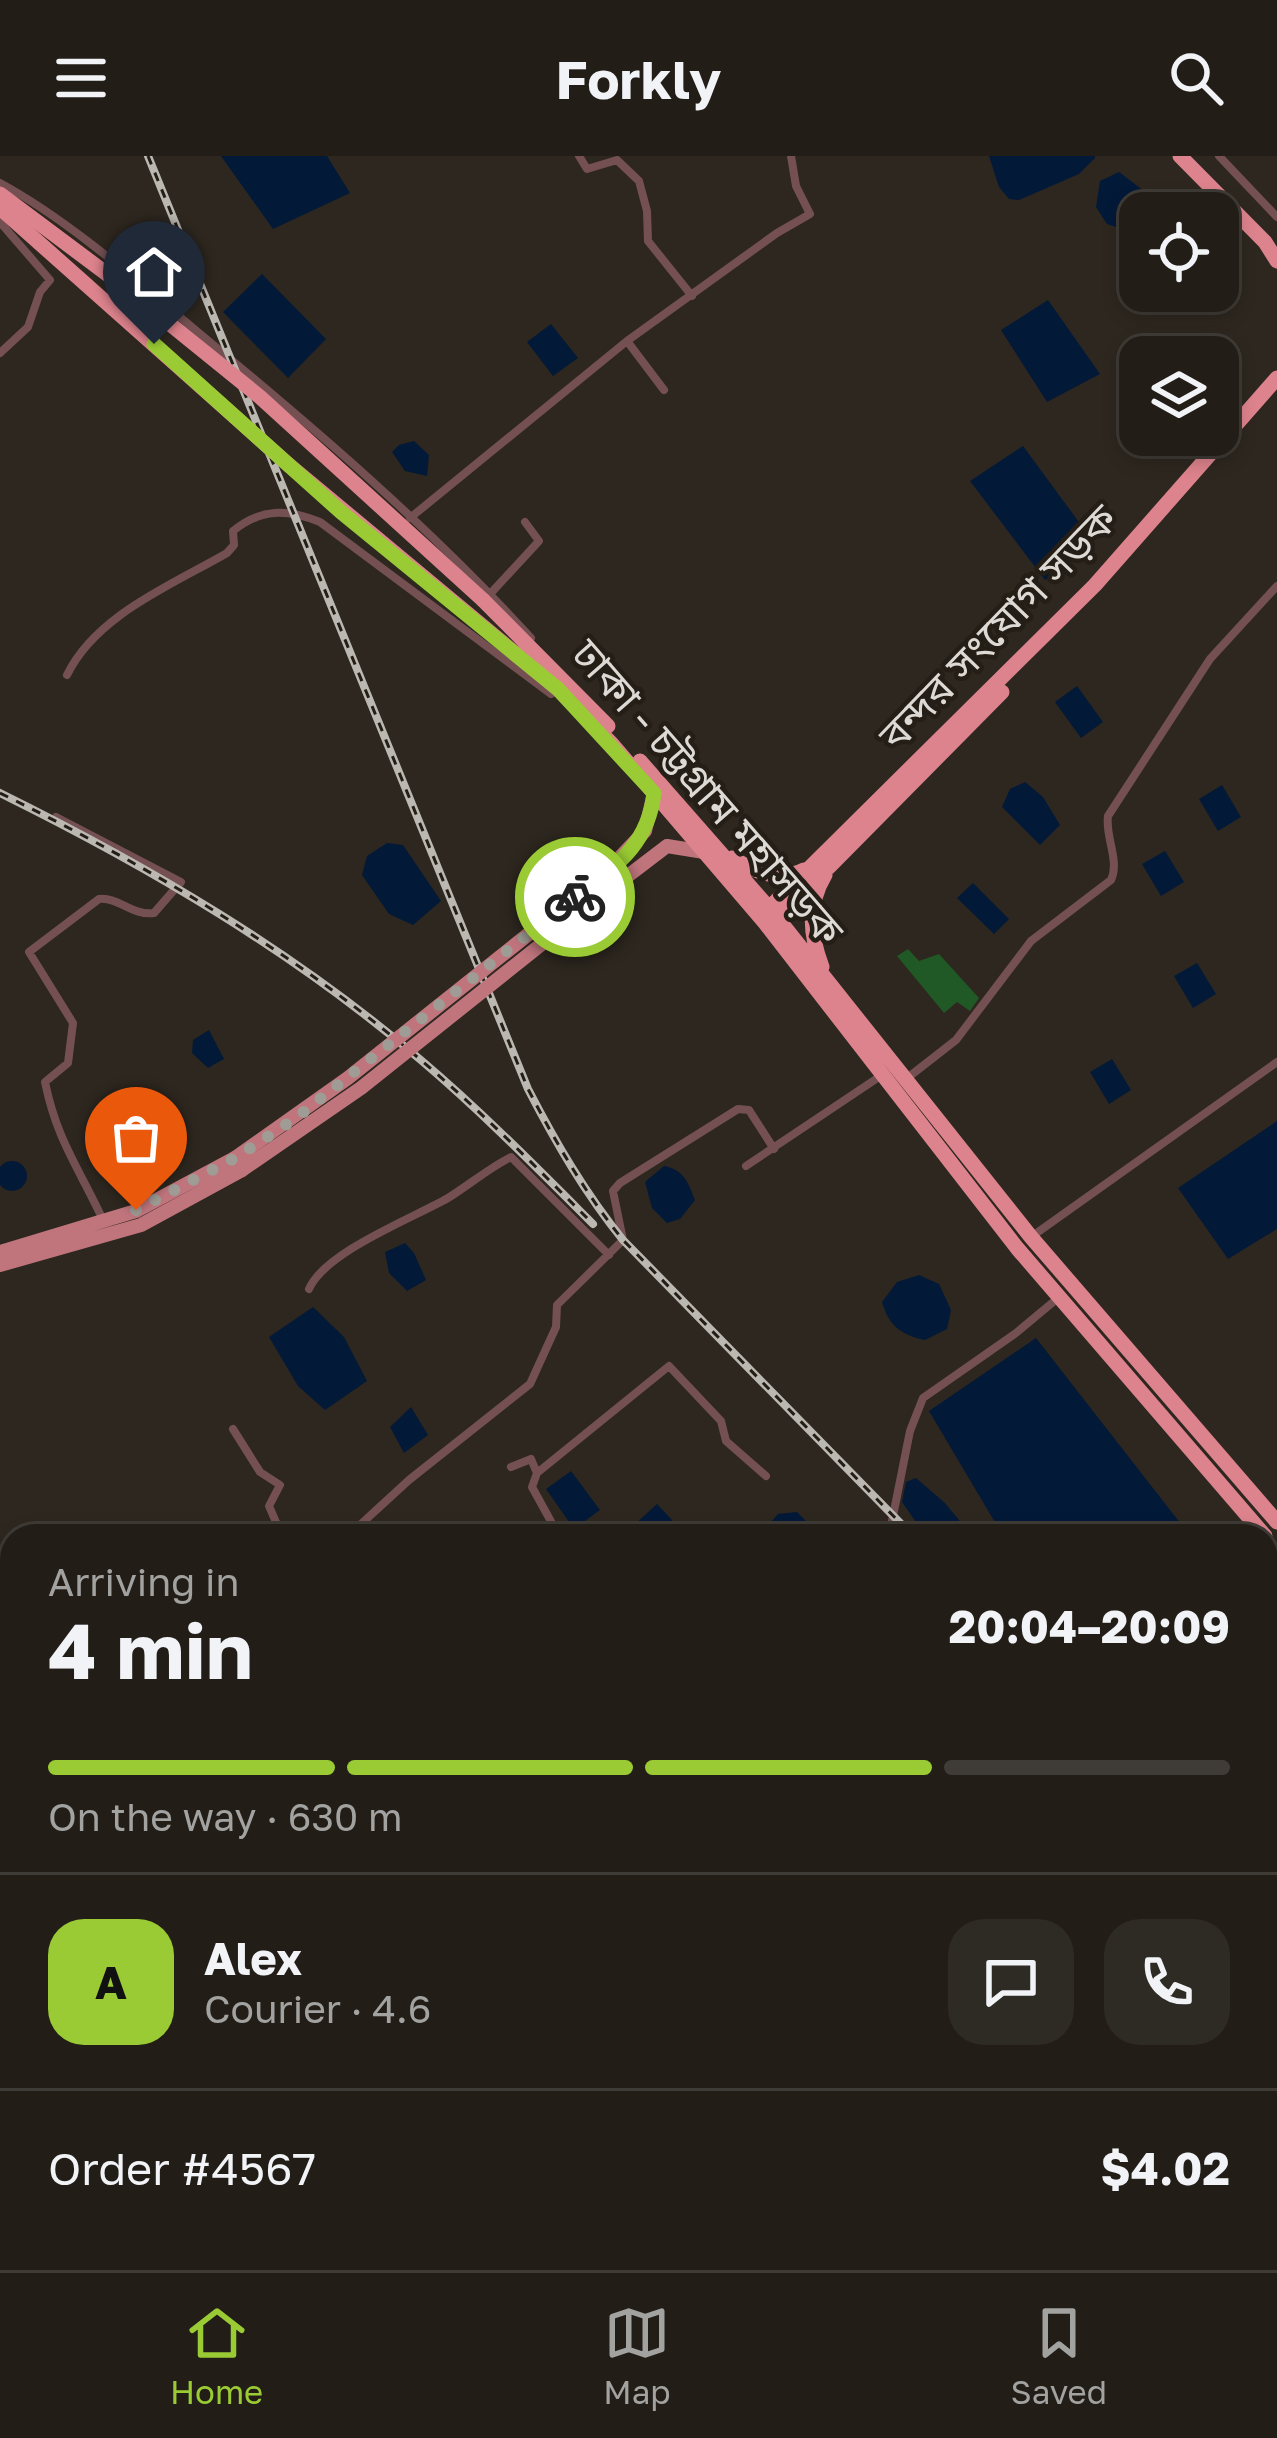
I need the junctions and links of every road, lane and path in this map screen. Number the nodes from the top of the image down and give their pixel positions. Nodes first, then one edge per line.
1 (579, 156) edge
2 (791, 156) edge
3 (1180, 156) edge
4 (1219, 156) edge
5 (0, 183) edge
6 (1, 209) edge
7 (1277, 217) edge
8 (1273, 251) edge
9 (692, 296) junction
10 (627, 341) junction
11 (0, 353) edge
12 (1277, 377) edge
13 (664, 390) dead end
14 (1274, 398) edge
15 (410, 518) junction
16 (525, 522) dead end
17 (1277, 586) edge
18 (490, 593) junction
19 (67, 675) dead end
20 (562, 685) junction
21 (592, 709) junction
22 (654, 793) junction
23 (56, 817) dead end
24 (711, 851) junction
25 (825, 863) junction
26 (608, 881) junction
27 (767, 916) junction
28 (830, 987) junction
29 (1277, 1062) edge
30 (883, 1074) junction
31 (905, 1080) junction
32 (774, 1150) junction
33 (239, 1164) junction
34 (746, 1166) dead end
35 (105, 1223) junction
36 (1030, 1237) junction
37 (0, 1252) edge
38 (609, 1255) junction
39 (0, 1265) edge
40 (309, 1289) dead end
41 (1066, 1290) junction
42 (233, 1430) dead end
43 (511, 1468) dead end
44 (537, 1472) junction
45 (766, 1476) dead end
46 (1277, 1522) edge
47 (277, 1524) edge
48 (361, 1524) edge
49 (552, 1524) edge
50 (891, 1524) edge
51 (1256, 1524) edge

1 - 9 street
2 - 9 street
3 - 8 highway
4 - 7 street
5 - 15 street
6 - 11 street
6 - 20 highway, ঢাকা - চট্টগ্রাম মহাসড়ক, bridge
6 - 20 highway, ঢাকা - চট্টগ্রাম মহাসড়ক, bridge
9 - 10 street
10 - 13 street
10 - 15 street
12 - 25 highway, বন্দর সংযোগ সড়ক
14 - 25 highway, বন্দর সংযোগ সড়ক
15 - 18 street
16 - 18 street
17 - 31 street
18 - 21 street
19 - 20 street
20 - 21 highway, ঢাকা - চট্টগ্রাম মহাসড়ক
20 - 22 highway, ঢাকা - চট্টগ্রাম মহাসড়ক
21 - 24 highway, ঢাকা - চট্টগ্রাম মহাসড়ক
22 - 24 highway, ঢাকা - চট্টগ্রাম মহাসড়ক
22 - 26 main road
23 - 35 street
24 - 25 highway
24 - 26 main road
24 - 27 highway, ঢাকা - চট্টগ্রাম মহাসড়ক
25 - 27 highway, বন্দর সংযোগ সড়ক
25 - 28 highway
26 - 33 main road, bridge
27 - 28 highway, ঢাকা - চট্টগ্রাম মহাসড়ক
27 - 30 highway, ঢাকা - চট্টগ্রাম মহাসড়ক
28 - 31 highway, ঢাকা - চট্টগ্রাম মহাসড়ক
29 - 36 street
30 - 32 street
30 - 41 highway, ঢাকা - চট্টগ্রাম মহাসড়ক
31 - 36 highway, ঢাকা - চট্টগ্রাম মহাসড়ক
32 - 34 street
32 - 38 street
33 - 35 main road
33 - 39 main road
35 - 37 main road
36 - 41 highway, ঢাকা - চট্টগ্রাম মহাসড়ক
38 - 40 street
38 - 48 street
41 - 46 highway, ঢাকা - চট্টগ্রাম মহাসড়ক
41 - 50 street
41 - 51 highway, ঢাকা - চট্টগ্রাম মহাসড়ক
42 - 47 street
43 - 44 street
44 - 45 street
44 - 49 street

